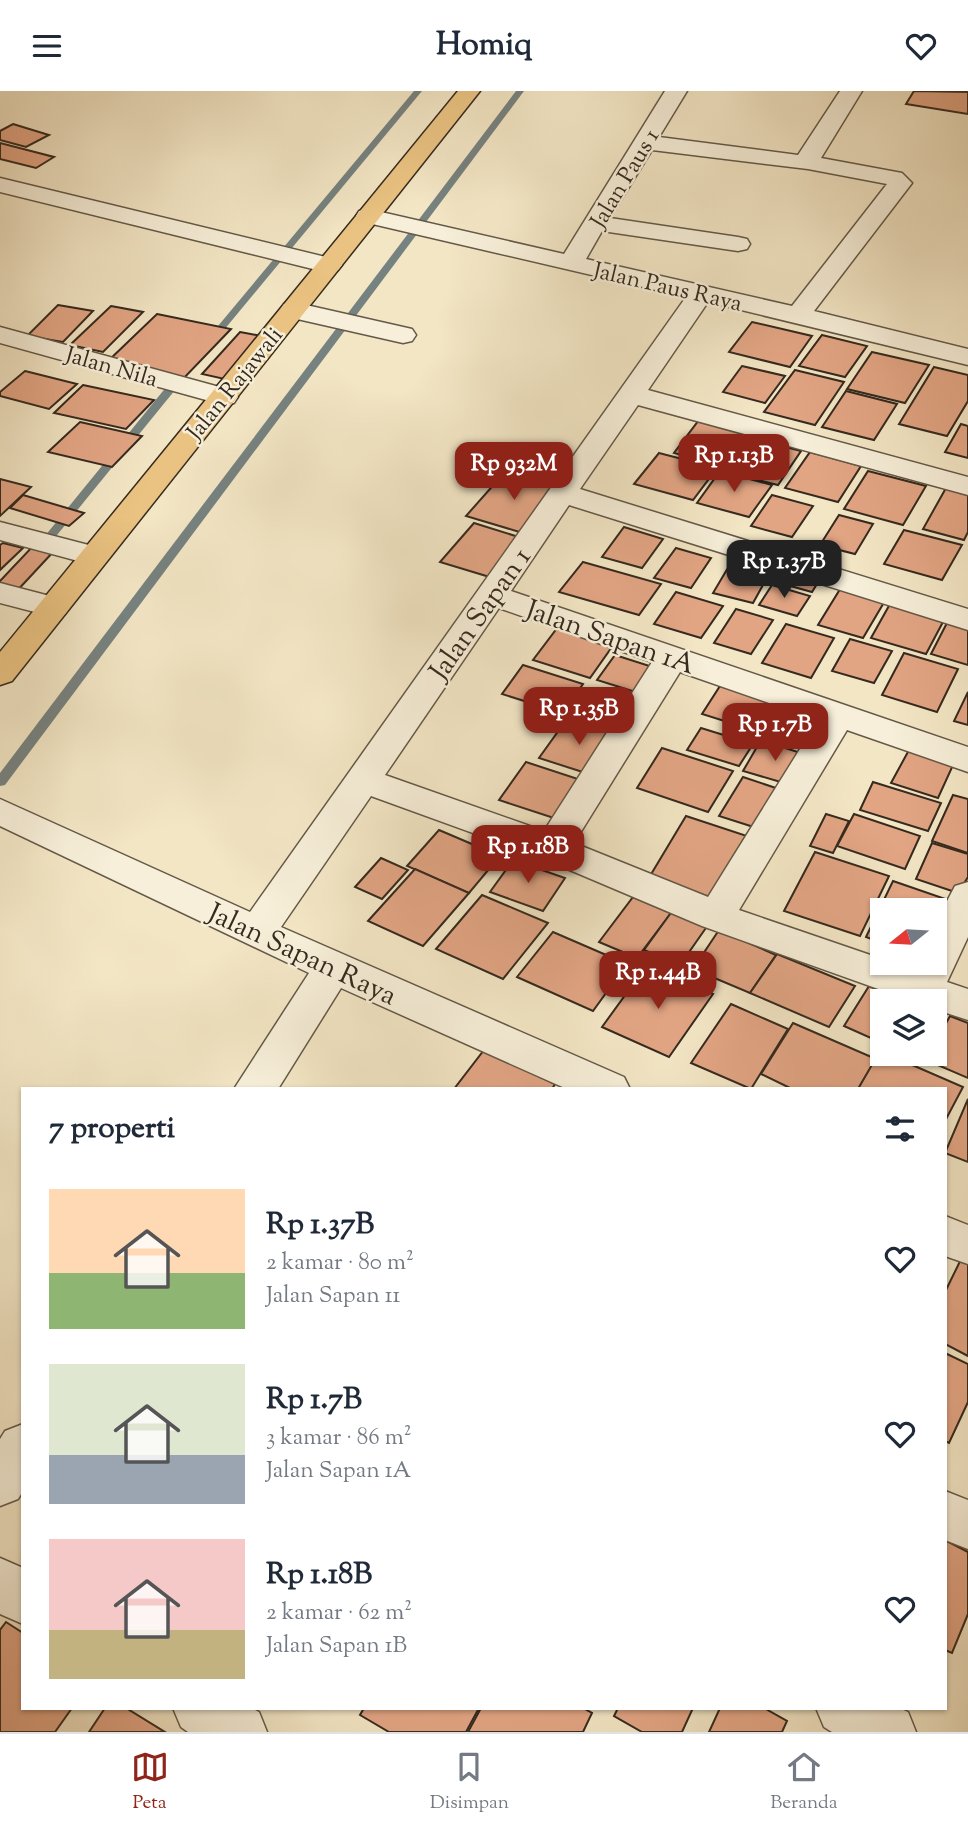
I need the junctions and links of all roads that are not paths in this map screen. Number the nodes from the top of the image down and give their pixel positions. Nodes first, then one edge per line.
1 (469, 91) edge
2 (676, 91) edge
3 (851, 91) edge
4 (646, 142) junction
5 (807, 162) junction
6 (0, 185) edge
7 (368, 216) junction
8 (596, 223) junction
9 (738, 244) dead end
10 (570, 264) junction
11 (329, 265) junction
12 (701, 294) junction
13 (293, 310) junction
14 (799, 315) junction
15 (0, 335) edge
16 (403, 335) dead end
17 (968, 357) edge
18 (633, 395) junction
19 (224, 397) junction
20 (968, 486) edge
21 (561, 493) junction
22 (0, 531) edge
23 (93, 556) junction
24 (0, 593) edge
25 (492, 595) junction
26 (54, 607) junction
27 (968, 620) edge
28 (671, 657) junction
29 (0, 674) edge
30 (839, 715) junction
31 (968, 760) edge
32 (363, 780) junction
33 (0, 811) edge
34 (552, 848) junction
35 (968, 896) edge
36 (716, 916) junction
37 (257, 932) junction
38 (334, 968) junction
39 (924, 989) joint
40 (947, 997) edge
41 (968, 1005) edge
42 (256, 1087) edge
43 (604, 1087) edge
44 (947, 1236) edge
45 (968, 1245) edge
46 (21, 1450) edge
47 (0, 1482) edge
48 (947, 1516) edge
49 (968, 1525) edge
50 (0, 1584) edge
51 (21, 1597) edge
52 (203, 1710) edge
53 (846, 1710) edge
54 (239, 1732) edge
55 (888, 1732) edge

1 - 7 main road, Jalan Rajawali
2 - 4 street, Jalan Paus 1
3 - 5 street
4 - 5 street
4 - 8 street, Jalan Paus 1
5 - 14 street
6 - 11 street
7 - 10 street, Jalan Paus Raya
7 - 11 main road, Jalan Rajawali
8 - 9 street
8 - 10 street, Jalan Paus 1
10 - 12 street, Jalan Paus Raya
11 - 13 main road, Jalan Rajawali
12 - 14 street, Jalan Paus Raya
12 - 18 street, Jalan Sapan 1
13 - 16 street
13 - 19 main road, Jalan Rajawali
14 - 17 street, Jalan Paus Raya
15 - 19 street, Jalan Nila
18 - 20 street
18 - 21 street, Jalan Sapan 1
19 - 23 main road, Jalan Rajawali
21 - 25 street, Jalan Sapan 1
21 - 27 street
22 - 23 street
23 - 26 main road, Jalan Rajawali
24 - 26 street
25 - 28 street, Jalan Sapan 1A
25 - 32 street, Jalan Sapan 1
26 - 29 main road, Jalan Rajawali
28 - 30 street, Jalan Sapan 1A
28 - 34 street
30 - 31 street, Jalan Sapan 1A
30 - 36 street
32 - 34 street
32 - 37 street, Jalan Sapan 1
33 - 37 street, Jalan Sapan Raya
34 - 36 street
35 - 39 street
36 - 39 street
37 - 38 street, Jalan Sapan Raya
38 - 42 street
38 - 43 street, Jalan Sapan Raya
40 - 41 street
44 - 45 street
46 - 47 street
48 - 49 street
50 - 51 street
52 - 54 street
53 - 55 street

